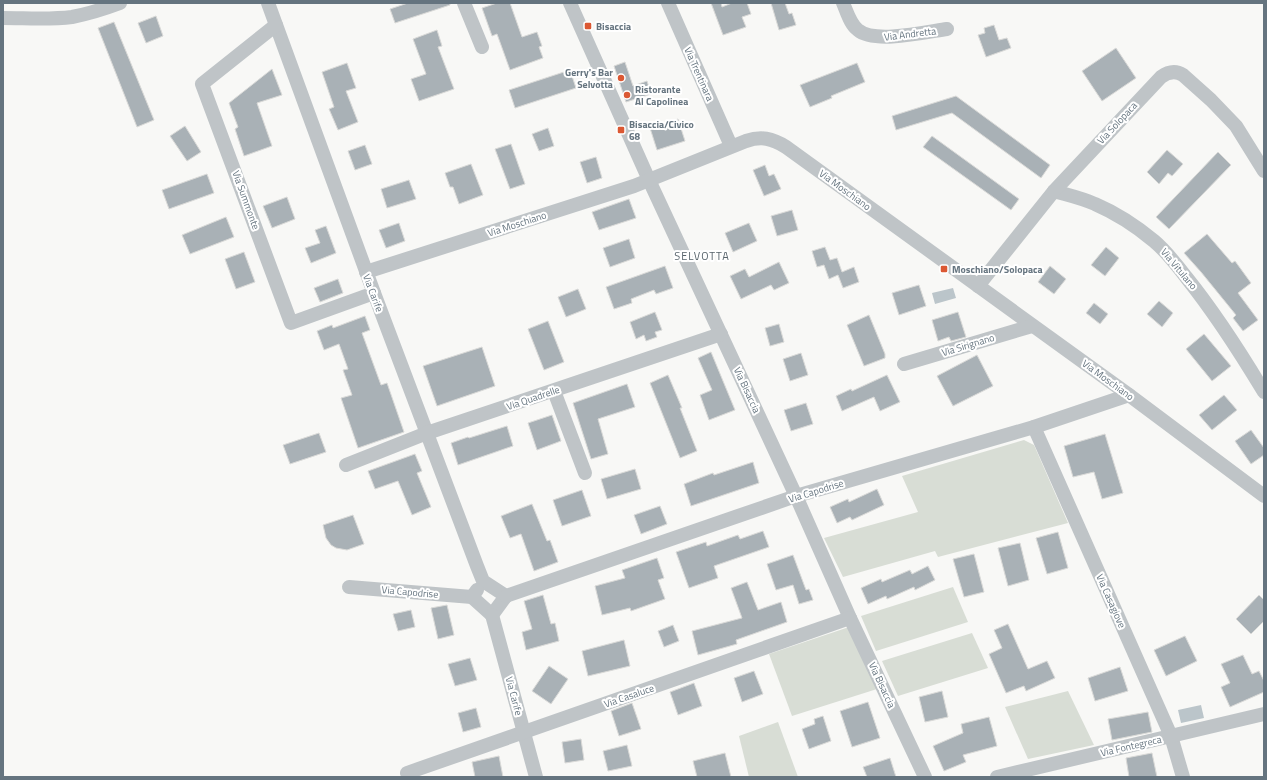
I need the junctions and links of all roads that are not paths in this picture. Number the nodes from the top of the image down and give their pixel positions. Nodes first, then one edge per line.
1 (120, 3) edge
2 (268, 3) edge
3 (464, 3) edge
4 (570, 3) edge
5 (668, 3) edge
6 (842, 3) edge
7 (3, 18) edge
8 (276, 25) junction
9 (947, 29) dead end
10 (482, 47) dead end
11 (731, 146) junction
12 (1264, 171) edge
13 (649, 180) junction
14 (1054, 191) junction
15 (366, 272) junction
16 (978, 286) junction
17 (374, 293) junction
18 (1032, 326) junction
19 (721, 334) junction
20 (904, 364) dead end
21 (554, 391) junction
22 (1264, 392) edge
23 (1129, 395) junction
24 (1034, 427) junction
25 (427, 433) junction
26 (346, 465) dead end
27 (585, 473) dead end
28 (796, 496) junction
29 (1264, 496) edge
30 (483, 581) junction
31 (349, 587) dead end
32 (506, 596) junction
33 (472, 597) junction
34 (492, 615) junction
35 (850, 618) junction
36 (1264, 714) edge
37 (524, 733) junction
38 (1171, 736) junction
39 (407, 773) dead end
40 (536, 777) edge
41 (925, 777) edge
42 (997, 777) edge
43 (1183, 777) edge

1 - 7 street
2 - 8 street, Via Carife
3 - 10 street
4 - 13 street, Via Bisaccia
5 - 11 street, Via Trentinara
6 - 9 street, Via Andretta
8 - 15 street, Via Carife
8 - 17 street, Via Summonte
11 - 13 street, Via Moschiano
11 - 16 street, Via Moschiano
12 - 14 street, Via Solopaca
13 - 15 street, Via Moschiano
13 - 19 street, Via Bisaccia
14 - 16 street, Via Solopaca
14 - 22 street, Via Vitulano
15 - 17 street, Via Carife
16 - 18 street, Via Moschiano
17 - 25 street, Via Carife
18 - 20 street, Via Sirignano
18 - 23 street, Via Moschiano
19 - 21 street, Via Quadrelle
19 - 28 street, Via Bisaccia
21 - 25 street, Via Quadrelle
21 - 27 street
23 - 24 street, Via Capodrise
23 - 29 street, Via Moschiano
24 - 28 street, Via Capodrise
24 - 38 street, Via Casagiove
25 - 26 street, Via Quadrelle
25 - 30 street, Via Carife
28 - 32 street, Via Capodrise
28 - 35 street, Via Bisaccia
30 - 32 street
30 - 33 street
31 - 33 street, Via Capodrise
32 - 34 street
33 - 34 street
34 - 37 street, Via Carife
35 - 37 street, Via Casaluce
35 - 41 street, Via Bisaccia
36 - 38 street, Via Fontegreca
37 - 39 street, Via Casaluce
37 - 40 street, Via Carife
38 - 42 street, Via Fontegreca
38 - 43 street, Via Casagiove

